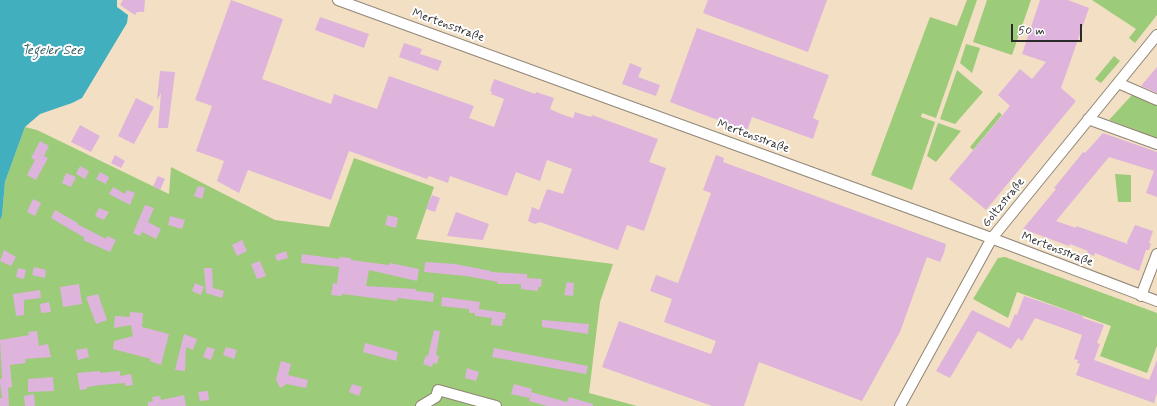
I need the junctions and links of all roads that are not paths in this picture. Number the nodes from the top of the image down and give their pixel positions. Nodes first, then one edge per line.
1 (338, 0) edge
2 (1157, 35) edge
3 (1118, 83) junction
4 (1157, 100) edge
5 (1088, 119) junction
6 (1157, 144) edge
7 (992, 238) junction
8 (1157, 254) edge
9 (1141, 296) junction
10 (1157, 301) edge
11 (421, 406) edge
12 (496, 406) edge
13 (900, 406) edge

1 - 7 street, Mertensstraße
2 - 3 street, Goltzstraße
3 - 4 street
3 - 5 street, Goltzstraße
5 - 6 street
5 - 7 street, Goltzstraße
7 - 9 street, Mertensstraße
7 - 13 street, Goltzstraße
8 - 9 street
9 - 10 street, Mertensstraße
11 - 12 street

